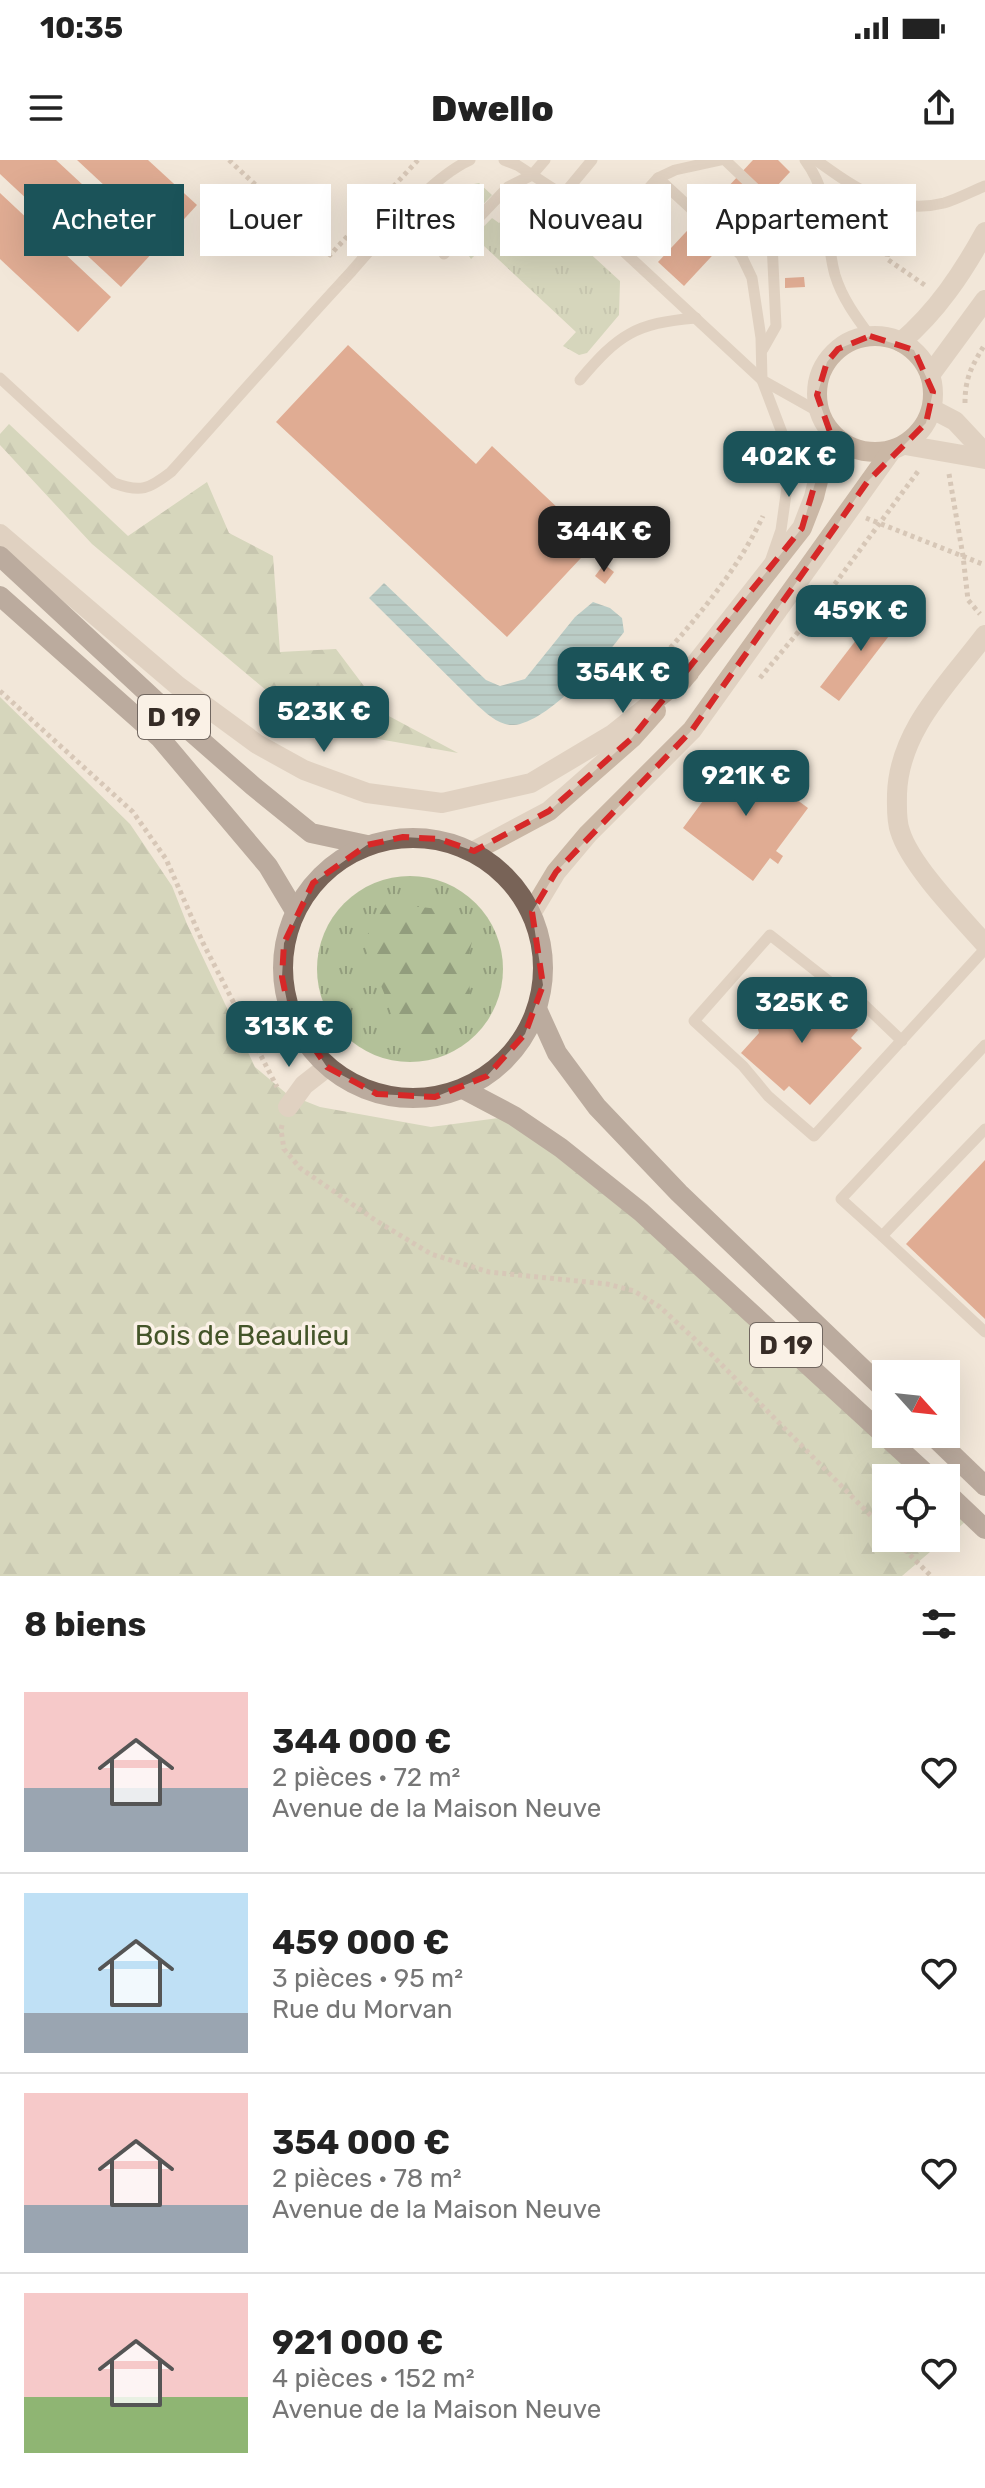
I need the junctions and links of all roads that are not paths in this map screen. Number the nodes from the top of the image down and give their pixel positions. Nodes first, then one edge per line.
1 (470, 160) edge
2 (504, 160) edge
3 (545, 160) edge
4 (592, 160) edge
5 (723, 160) edge
6 (805, 160) edge
7 (816, 160) edge
8 (517, 163) edge
9 (532, 175) junction
10 (658, 178) junction
11 (546, 184) edge
12 (572, 184) edge
13 (653, 184) edge
14 (985, 186) edge
15 (484, 212) edge
16 (985, 232) edge
17 (630, 256) edge
18 (985, 300) edge
19 (696, 318) junction
20 (870, 336) junction
21 (901, 342) junction
22 (762, 351) junction
23 (930, 375) junction
24 (0, 378) edge
25 (580, 380) dead end
26 (762, 380) junction
27 (932, 409) junction
28 (819, 412) junction
29 (830, 432) junction
30 (899, 447) junction
31 (985, 456) edge
32 (0, 534) edge
33 (0, 556) edge
34 (766, 576) junction
35 (0, 596) edge
36 (985, 635) edge
37 (689, 673) junction
38 (367, 845) junction
39 (474, 851) junction
40 (295, 911) junction
41 (532, 912) junction
42 (985, 946) edge
43 (537, 1009) junction
44 (902, 1041) junction
45 (985, 1045) edge
46 (327, 1067) junction
47 (463, 1089) junction
48 (288, 1107) road end
49 (985, 1129) edge
50 (882, 1236) junction
51 (985, 1332) edge
52 (872, 1378) edge
53 (946, 1448) edge
54 (916, 1464) edge
55 (985, 1486) edge
56 (960, 1505) edge
57 (985, 1529) edge

1 - 24 lane
2 - 8 lane
3 - 9 lane
4 - 12 lane
5 - 10 lane
5 - 22 lane
6 - 20 lane
7 - 14 lane
8 - 9 lane
9 - 11 lane
9 - 15 lane
10 - 13 lane
10 - 22 lane
16 - 21 street
17 - 19 lane
18 - 23 street
19 - 25 lane
19 - 26 lane
20 - 21 street
20 - 28 street
21 - 23 street
22 - 26 lane
23 - 27 street
26 - 28 lane
26 - 34 lane
27 - 30 street
27 - 31 street
28 - 29 street
29 - 30 street
29 - 34 street
30 - 31 street
30 - 41 street
32 - 37 street
33 - 38 main road, D 19
34 - 37 street
35 - 40 main road, D 19
36 - 42 street
37 - 39 street
38 - 39 main road
38 - 40 main road
39 - 41 main road
40 - 46 main road
41 - 43 main road
42 - 44 lane
43 - 47 main road
43 - 52 main road, D 19
44 - 44 lane
45 - 50 lane
46 - 47 main road
46 - 48 street
47 - 54 main road, D 19
49 - 50 lane
50 - 51 lane
53 - 55 main road
56 - 57 main road

